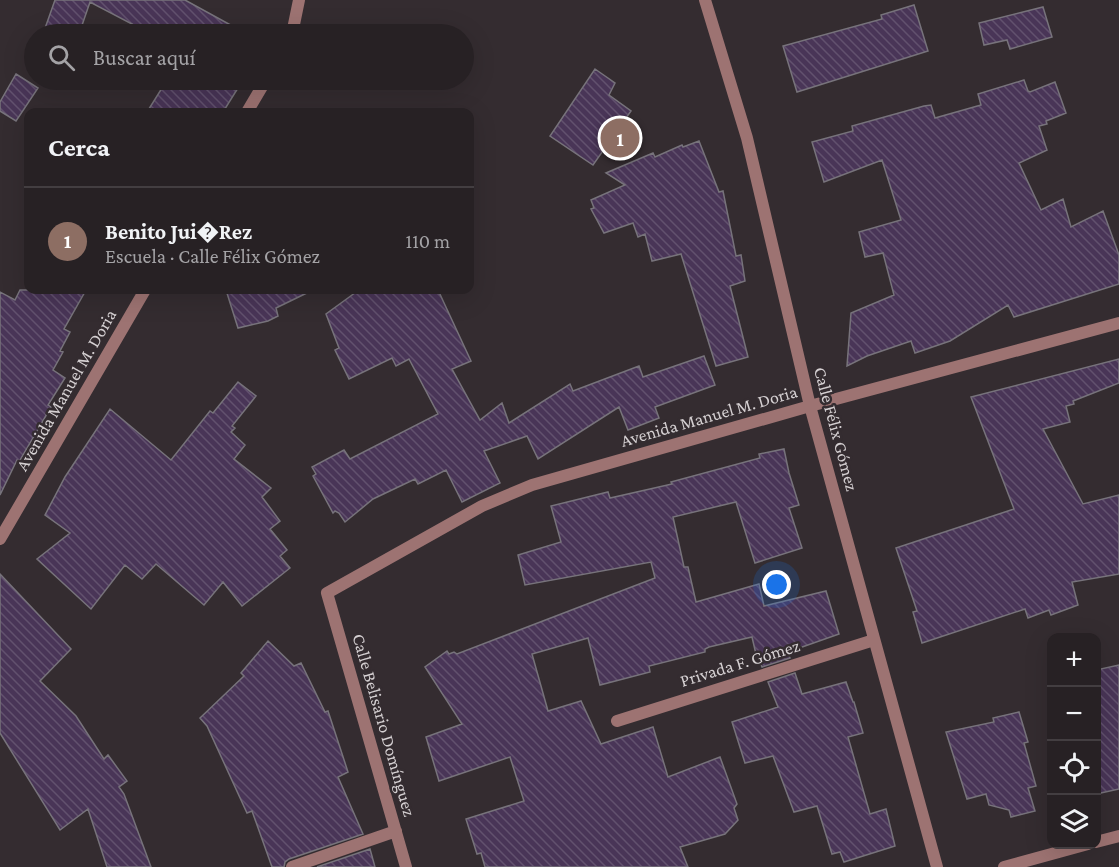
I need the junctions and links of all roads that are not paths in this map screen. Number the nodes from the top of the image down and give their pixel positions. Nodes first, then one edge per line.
1 (299, 0) edge
2 (705, 0) edge
3 (294, 24) edge
4 (260, 90) edge
5 (249, 108) edge
6 (143, 294) edge
7 (1119, 323) edge
8 (810, 406) junction
9 (0, 539) edge
10 (327, 593) joint
11 (874, 640) junction
12 (617, 721) dead end
13 (396, 831) junction
14 (1119, 836) edge
15 (1101, 841) edge
16 (1070, 849) edge
17 (292, 867) edge
18 (406, 867) edge
19 (937, 867) edge
20 (1004, 867) edge

1 - 3 street
2 - 8 street, Calle Félix Gómez
4 - 5 street
6 - 9 street, Avenida Manuel M. Doria
7 - 8 street, Avenida Manuel M. Doria
8 - 10 street, Avenida Manuel M. Doria
8 - 11 street, Calle Félix Gómez
10 - 13 street, Calle Belisario Domínguez
11 - 12 street, Privada F. Gómez
11 - 19 street, Calle Félix Gómez
13 - 17 street
13 - 18 street, Calle Belisario Domínguez
14 - 15 street
16 - 20 street

